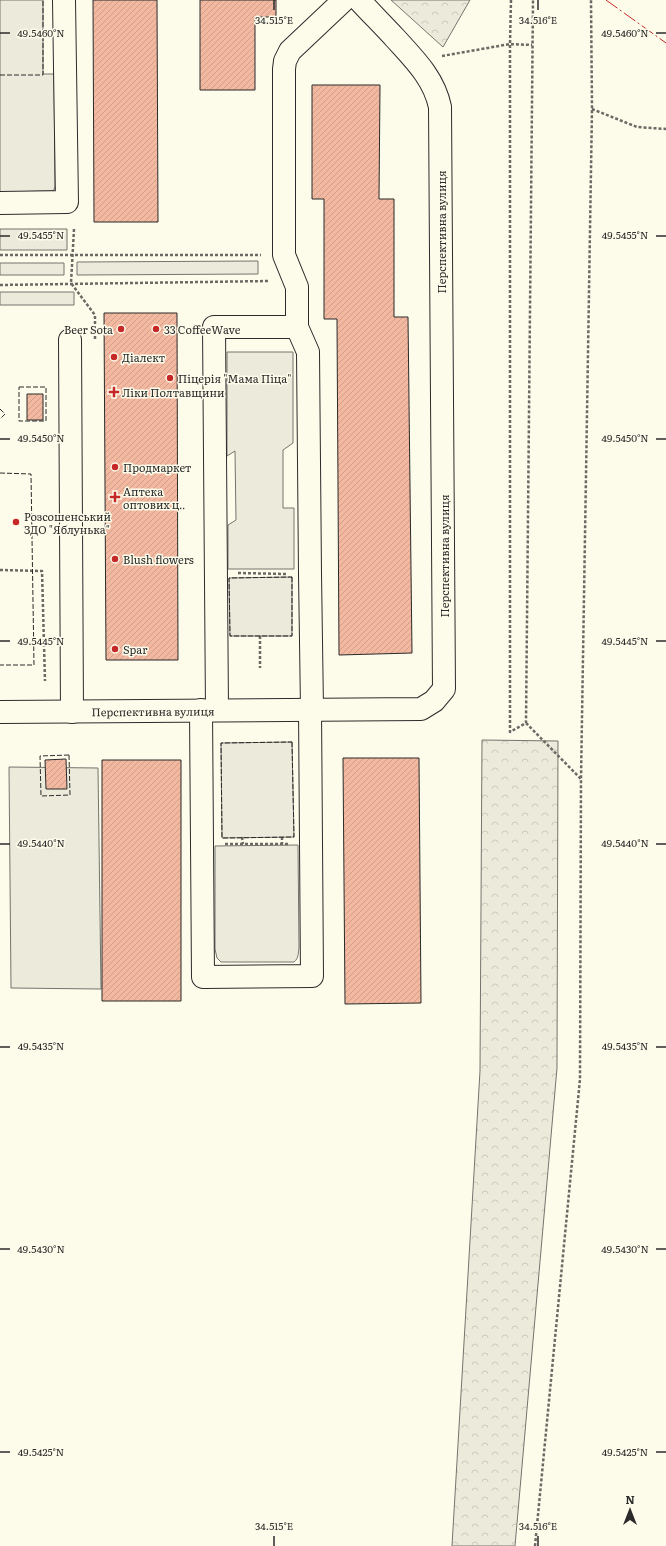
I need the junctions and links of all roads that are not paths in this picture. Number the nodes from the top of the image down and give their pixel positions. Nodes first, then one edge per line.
1 (64, 0) edge
2 (344, 0) edge
3 (359, 0) edge
4 (0, 203) edge
5 (297, 327) junction
6 (70, 340) dead end
7 (311, 709) junction
8 (209, 710) junction
9 (0, 712) edge
10 (72, 712) junction

1 - 4 street
2 - 5 street
3 - 7 street, Перспективна вулиця
5 - 7 street
5 - 8 street
6 - 10 street
7 - 8 street, Перспективна вулиця
7 - 8 street
8 - 10 street, Перспективна вулиця
9 - 10 street, Перспективна вулиця

